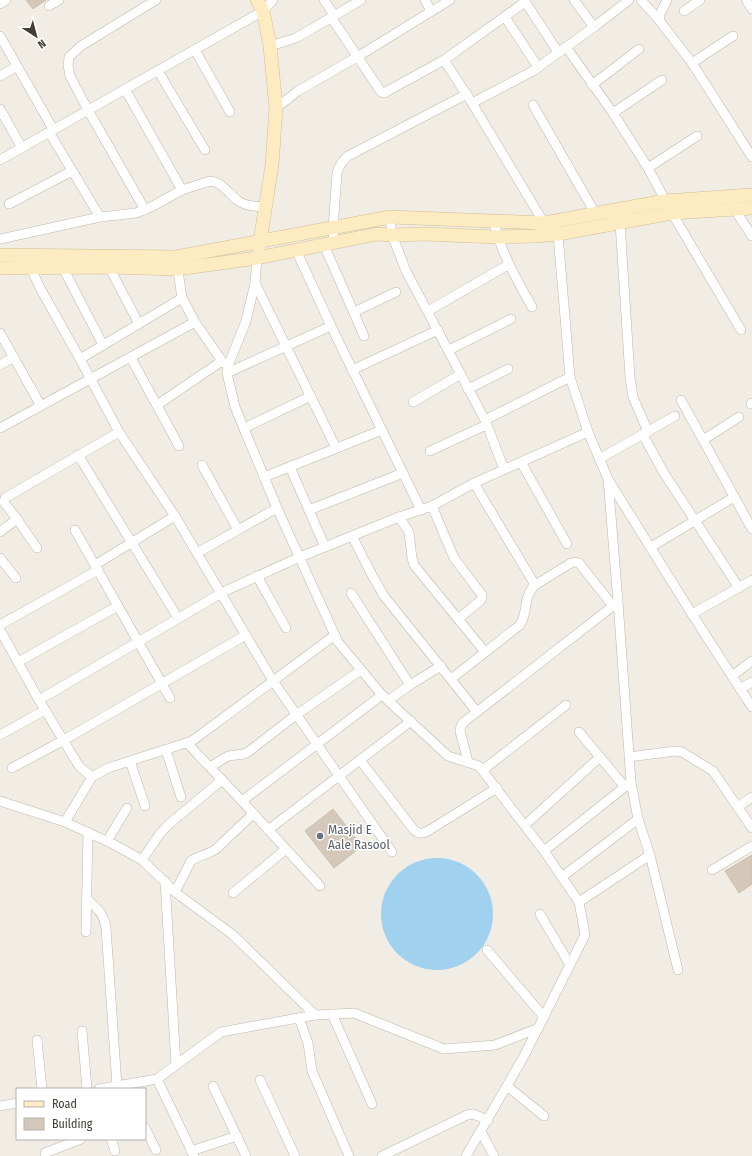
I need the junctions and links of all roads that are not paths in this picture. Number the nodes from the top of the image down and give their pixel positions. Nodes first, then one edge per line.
1 (6, 0) edge
2 (59, 0) edge
3 (156, 0) edge
4 (273, 0) edge
5 (324, 0) edge
6 (361, 0) edge
7 (425, 0) edge
8 (450, 0) edge
9 (574, 0) edge
10 (629, 0) edge
11 (641, 0) edge
12 (667, 0) edge
13 (700, 0) edge
14 (746, 0) edge
15 (524, 1) edge
16 (0, 4) edge
17 (49, 6) dead end
18 (260, 6) edge
19 (752, 9) edge
20 (431, 11) junction
21 (684, 11) dead end
22 (333, 16) junction
23 (505, 17) junction
24 (659, 20) junction
25 (594, 27) junction
26 (0, 36) edge
27 (733, 36) dead end
28 (270, 46) junction
29 (639, 49) dead end
30 (194, 50) junction
31 (562, 50) junction
32 (357, 57) junction
33 (444, 60) junction
34 (692, 63) junction
35 (17, 66) junction
36 (538, 67) junction
37 (158, 70) junction
38 (0, 76) edge
39 (662, 80) dead end
40 (592, 85) junction
41 (125, 89) junction
42 (467, 94) junction
43 (472, 103) junction
44 (533, 105) dead end
45 (276, 108) junction
46 (0, 109) edge
47 (88, 110) junction
48 (230, 112) dead end
49 (613, 113) junction
50 (51, 131) junction
51 (697, 136) dead end
52 (749, 145) edge
53 (22, 148) junction
54 (205, 150) dead end
55 (752, 157) edge
56 (0, 160) edge
57 (648, 168) junction
58 (72, 171) junction
59 (182, 190) junction
60 (752, 195) edge
61 (665, 201) junction
62 (9, 204) dead end
63 (265, 207) junction
64 (752, 208) edge
65 (618, 209) junction
66 (146, 210) junction
67 (735, 210) junction
68 (595, 213) junction
69 (672, 214) junction
70 (100, 217) junction
71 (390, 218) junction
72 (494, 222) junction
73 (620, 222) junction
74 (552, 226) junction
75 (333, 229) junction
76 (392, 235) junction
77 (752, 236) edge
78 (498, 238) junction
79 (0, 239) edge
80 (260, 241) junction
81 (329, 244) junction
82 (296, 250) junction
83 (0, 255) edge
84 (257, 258) junction
85 (177, 263) junction
86 (508, 265) junction
87 (109, 267) junction
88 (0, 268) edge
89 (31, 268) junction
90 (63, 268) junction
91 (255, 283) junction
92 (396, 292) dead end
93 (182, 298) junction
94 (532, 307) dead end
95 (354, 312) junction
96 (428, 312) junction
97 (511, 319) dead end
98 (196, 322) junction
99 (139, 324) junction
100 (331, 326) junction
101 (438, 330) junction
102 (741, 330) dead end
103 (0, 333) edge
104 (364, 336) dead end
105 (103, 345) junction
106 (286, 346) junction
107 (449, 350) junction
108 (14, 357) junction
109 (130, 358) junction
110 (80, 359) junction
111 (0, 366) edge
112 (226, 367) junction
113 (352, 370) junction
114 (508, 370) dead end
115 (461, 374) junction
116 (570, 378) junction
117 (91, 379) junction
118 (468, 389) junction
119 (312, 396) junction
120 (681, 400) dead end
121 (413, 402) dead end
122 (157, 405) junction
123 (41, 406) junction
124 (675, 416) dead end
125 (739, 417) dead end
126 (485, 422) junction
127 (0, 428) edge
128 (244, 428) junction
129 (382, 430) junction
130 (119, 432) junction
131 (588, 432) junction
132 (646, 434) junction
133 (703, 440) junction
134 (179, 446) dead end
135 (336, 448) junction
136 (430, 451) dead end
137 (78, 455) junction
138 (599, 459) junction
139 (521, 462) junction
140 (202, 465) dead end
141 (290, 467) junction
142 (504, 469) junction
143 (403, 473) junction
144 (264, 477) junction
145 (608, 479) junction
146 (474, 483) junction
147 (734, 497) junction
148 (432, 506) junction
149 (277, 508) junction
150 (309, 510) junction
151 (421, 510) junction
152 (175, 516) junction
153 (399, 517) junction
154 (17, 519) junction
155 (695, 520) junction
156 (752, 529) edge
157 (76, 530) dead end
158 (238, 530) junction
159 (0, 532) edge
160 (352, 536) junction
161 (132, 543) junction
162 (567, 544) dead end
163 (326, 546) junction
164 (651, 547) junction
165 (37, 548) dead end
166 (197, 553) junction
167 (300, 557) junction
168 (0, 558) edge
169 (97, 568) junction
170 (257, 576) junction
171 (16, 578) dead end
172 (752, 580) edge
173 (535, 585) junction
174 (739, 588) junction
175 (221, 593) junction
176 (351, 593) dead end
177 (616, 604) junction
178 (118, 606) junction
179 (692, 614) junction
180 (178, 618) junction
181 (458, 619) junction
182 (0, 625) edge
183 (286, 628) dead end
184 (0, 630) edge
185 (246, 635) junction
186 (335, 635) junction
187 (138, 642) junction
188 (485, 652) junction
189 (752, 661) edge
190 (18, 662) junction
191 (441, 666) junction
192 (361, 670) junction
193 (732, 676) junction
194 (451, 679) junction
195 (273, 681) junction
196 (752, 682) edge
197 (162, 684) junction
198 (410, 685) junction
199 (740, 689) junction
200 (386, 697) junction
201 (170, 698) dead end
202 (39, 700) junction
203 (566, 704) dead end
204 (752, 707) edge
205 (45, 710) junction
206 (477, 712) junction
207 (296, 714) junction
208 (411, 721) junction
209 (579, 732) dead end
210 (0, 735) edge
211 (64, 740) junction
212 (187, 743) junction
213 (317, 744) junction
214 (166, 750) junction
215 (600, 757) junction
216 (629, 757) junction
217 (360, 760) junction
218 (130, 761) junction
219 (468, 762) junction
220 (210, 767) junction
221 (12, 768) dead end
222 (482, 770) junction
223 (339, 776) junction
224 (92, 777) junction
225 (222, 780) junction
226 (628, 784) junction
227 (497, 788) junction
228 (181, 797) dead end
229 (752, 797) edge
230 (0, 801) edge
231 (242, 801) junction
232 (145, 806) dead end
233 (738, 807) junction
234 (127, 808) dead end
235 (253, 814) junction
236 (638, 819) junction
237 (65, 822) junction
238 (525, 825) junction
239 (752, 828) edge
240 (268, 830) junction
241 (88, 832) junction
242 (107, 841) junction
243 (752, 846) edge
244 (286, 849) junction
245 (544, 851) junction
246 (392, 852) dead end
247 (650, 855) junction
248 (142, 860) junction
249 (712, 870) dead end
250 (562, 877) junction
251 (165, 881) junction
252 (320, 886) dead end
253 (175, 892) junction
254 (233, 893) dead end
255 (87, 899) junction
256 (579, 902) junction
257 (540, 914) dead end
258 (86, 932) dead end
259 (487, 950) dead end
260 (570, 965) junction
261 (678, 970) dead end
262 (332, 1014) junction
263 (315, 1015) junction
264 (544, 1017) junction
265 (299, 1018) junction
266 (539, 1028) junction
267 (82, 1031) dead end
268 (37, 1040) dead end
269 (176, 1064) junction
270 (157, 1079) junction
271 (260, 1080) dead end
272 (122, 1086) edge
273 (213, 1086) dead end
274 (507, 1086) junction
275 (42, 1088) edge
276 (87, 1088) edge
277 (107, 1088) edge
278 (16, 1103) edge
279 (372, 1104) dead end
280 (0, 1106) edge
281 (544, 1116) dead end
282 (488, 1120) junction
283 (146, 1130) edge
284 (481, 1132) junction
285 (236, 1136) junction
286 (78, 1140) edge
287 (111, 1140) edge
288 (156, 1150) dead end
289 (115, 1151) dead end
290 (45, 1153) dead end
291 (193, 1153) edge
292 (246, 1156) edge
293 (295, 1156) edge
294 (349, 1156) edge
295 (382, 1156) edge
296 (466, 1156) edge
297 (494, 1156) edge

1 - 16 street
2 - 17 street
3 - 47 street
4 - 18 street
5 - 22 street
6 - 22 street
7 - 20 street
8 - 20 street
9 - 25 street
10 - 25 street
11 - 24 street
12 - 24 street
13 - 21 street
14 - 19 street
15 - 23 street
15 - 31 street
18 - 28 street
18 - 30 street
20 - 32 street
22 - 28 street
22 - 32 street
23 - 33 street
23 - 36 street
24 - 34 street
25 - 31 street
26 - 35 street
27 - 34 street
28 - 45 street
29 - 40 street
30 - 37 street
30 - 48 street
31 - 36 street
31 - 40 street
32 - 33 street
32 - 45 street
33 - 42 street
34 - 52 street
35 - 38 street
35 - 50 street
36 - 43 street
37 - 41 street
37 - 54 street
39 - 49 street
40 - 49 street
41 - 47 street
41 - 59 street
42 - 43 street
42 - 75 street
43 - 74 street
44 - 68 street
45 - 63 street
46 - 53 street
47 - 50 street
47 - 66 street
49 - 57 street
50 - 53 street
50 - 58 street
51 - 57 street
52 - 55 street
53 - 56 street
57 - 61 street
58 - 62 street
58 - 70 street
59 - 63 street
59 - 66 street
60 - 61 street
61 - 65 street
61 - 69 street
63 - 80 street
64 - 67 street
65 - 68 street
65 - 73 street
66 - 70 street
67 - 69 street
67 - 77 street
68 - 74 street
69 - 73 street
69 - 102 street
70 - 79 street
71 - 72 street
71 - 75 street
71 - 76 street
72 - 74 street
72 - 78 street
73 - 74 street
73 - 132 street
74 - 78 street
74 - 116 street
75 - 80 street
75 - 81 street
76 - 78 street
76 - 81 street
76 - 96 street
78 - 86 street
80 - 84 street
80 - 85 street
81 - 82 street
81 - 95 street
82 - 84 street
82 - 100 street
83 - 85 street
84 - 85 street
84 - 91 street
85 - 87 street
85 - 93 street
86 - 94 street
86 - 96 street
87 - 90 street
87 - 99 street
88 - 89 street
89 - 90 street
89 - 110 street
90 - 105 street
91 - 106 street
91 - 112 street
92 - 95 street
93 - 98 street
93 - 99 street
95 - 104 street
96 - 101 street
97 - 107 street
98 - 109 street
98 - 112 street
99 - 105 street
100 - 106 street
100 - 113 street
101 - 107 street
101 - 113 street
103 - 108 street
105 - 110 street
106 - 112 street
106 - 119 street
107 - 115 street
108 - 111 street
108 - 123 street
109 - 117 street
109 - 122 street
110 - 117 street
112 - 122 street
112 - 128 street
113 - 129 street
114 - 118 street
115 - 118 street
115 - 121 street
116 - 126 street
116 - 131 street
117 - 123 street
117 - 130 street
118 - 126 street
119 - 128 street
119 - 135 street
120 - 133 street
122 - 134 street
123 - 127 street
124 - 132 street
125 - 133 street
126 - 136 street
126 - 142 street
128 - 144 street
129 - 135 street
129 - 143 street
130 - 137 street
130 - 152 street
131 - 138 street
131 - 139 street
132 - 138 street
132 - 155 street
133 - 147 street
135 - 141 street
137 - 154 street
137 - 161 street
138 - 145 street
139 - 142 street
139 - 162 street
140 - 158 street
141 - 144 street
141 - 150 street
142 - 146 street
143 - 150 street
143 - 151 street
144 - 149 street
145 - 164 street
145 - 177 street
146 - 148 street
146 - 173 street
147 - 155 street
147 - 156 street
148 - 151 street
148 - 181 street
149 - 158 street
149 - 167 street
150 - 163 street
151 - 153 street
152 - 161 street
152 - 166 street
153 - 160 street
153 - 181 street
154 - 159 street
154 - 165 street
155 - 164 street
155 - 174 street
157 - 169 street
158 - 166 street
160 - 163 street
160 - 191 street
161 - 169 street
161 - 180 street
163 - 167 street
164 - 179 street
166 - 175 street
167 - 170 street
167 - 186 street
168 - 171 street
169 - 178 street
169 - 182 street
170 - 175 street
170 - 183 street
172 - 174 street
173 - 177 street
173 - 188 street
174 - 179 street
175 - 180 street
175 - 185 street
176 - 198 street
177 - 206 street
177 - 216 street
178 - 187 street
178 - 190 street
179 - 193 street
180 - 187 street
181 - 188 street
184 - 190 street
185 - 195 street
185 - 197 street
186 - 192 street
186 - 195 street
187 - 197 street
187 - 202 street
188 - 194 street
189 - 193 street
190 - 202 street
191 - 194 street
191 - 198 street
192 - 200 street
192 - 207 street
193 - 199 street
194 - 206 street
195 - 207 street
195 - 212 street
196 - 199 street
197 - 201 street
197 - 211 street
198 - 200 street
199 - 204 street
200 - 208 street
200 - 213 street
202 - 205 street
203 - 222 street
205 - 210 street
205 - 211 street
206 - 219 street
207 - 213 street
207 - 220 street
208 - 217 street
208 - 219 street
209 - 215 street
211 - 221 street
211 - 224 street
212 - 214 street
212 - 220 street
213 - 223 street
213 - 231 street
214 - 218 street
214 - 228 street
215 - 226 street
215 - 238 street
216 - 226 street
216 - 233 street
217 - 223 street
217 - 227 street
218 - 224 street
218 - 232 street
219 - 222 street
220 - 225 street
222 - 227 street
223 - 240 street
223 - 246 street
224 - 237 street
225 - 231 street
225 - 248 street
226 - 236 street
226 - 245 street
227 - 238 street
229 - 233 street
230 - 237 street
231 - 235 street
233 - 239 street
234 - 242 street
235 - 240 street
235 - 253 street
236 - 247 street
236 - 250 street
237 - 241 street
238 - 245 street
240 - 244 street
241 - 242 street
241 - 255 street
242 - 248 street
243 - 249 street
244 - 252 street
244 - 254 street
245 - 250 street
247 - 256 street
247 - 261 street
248 - 251 street
250 - 256 street
251 - 253 street
251 - 269 street
253 - 263 street
255 - 258 street
255 - 272 street
256 - 260 street
257 - 260 street
259 - 264 street
260 - 264 street
262 - 263 street
262 - 266 street
262 - 279 street
263 - 265 street
264 - 266 street
265 - 269 street
265 - 294 street
266 - 274 street
267 - 276 street
268 - 275 street
269 - 270 street
270 - 272 street
270 - 291 street
271 - 293 street
272 - 277 street
273 - 285 street
274 - 281 street
274 - 282 street
278 - 280 street
282 - 284 street
282 - 295 street
283 - 288 street
284 - 296 street
284 - 297 street
285 - 291 street
285 - 292 street
286 - 290 street
287 - 289 street

